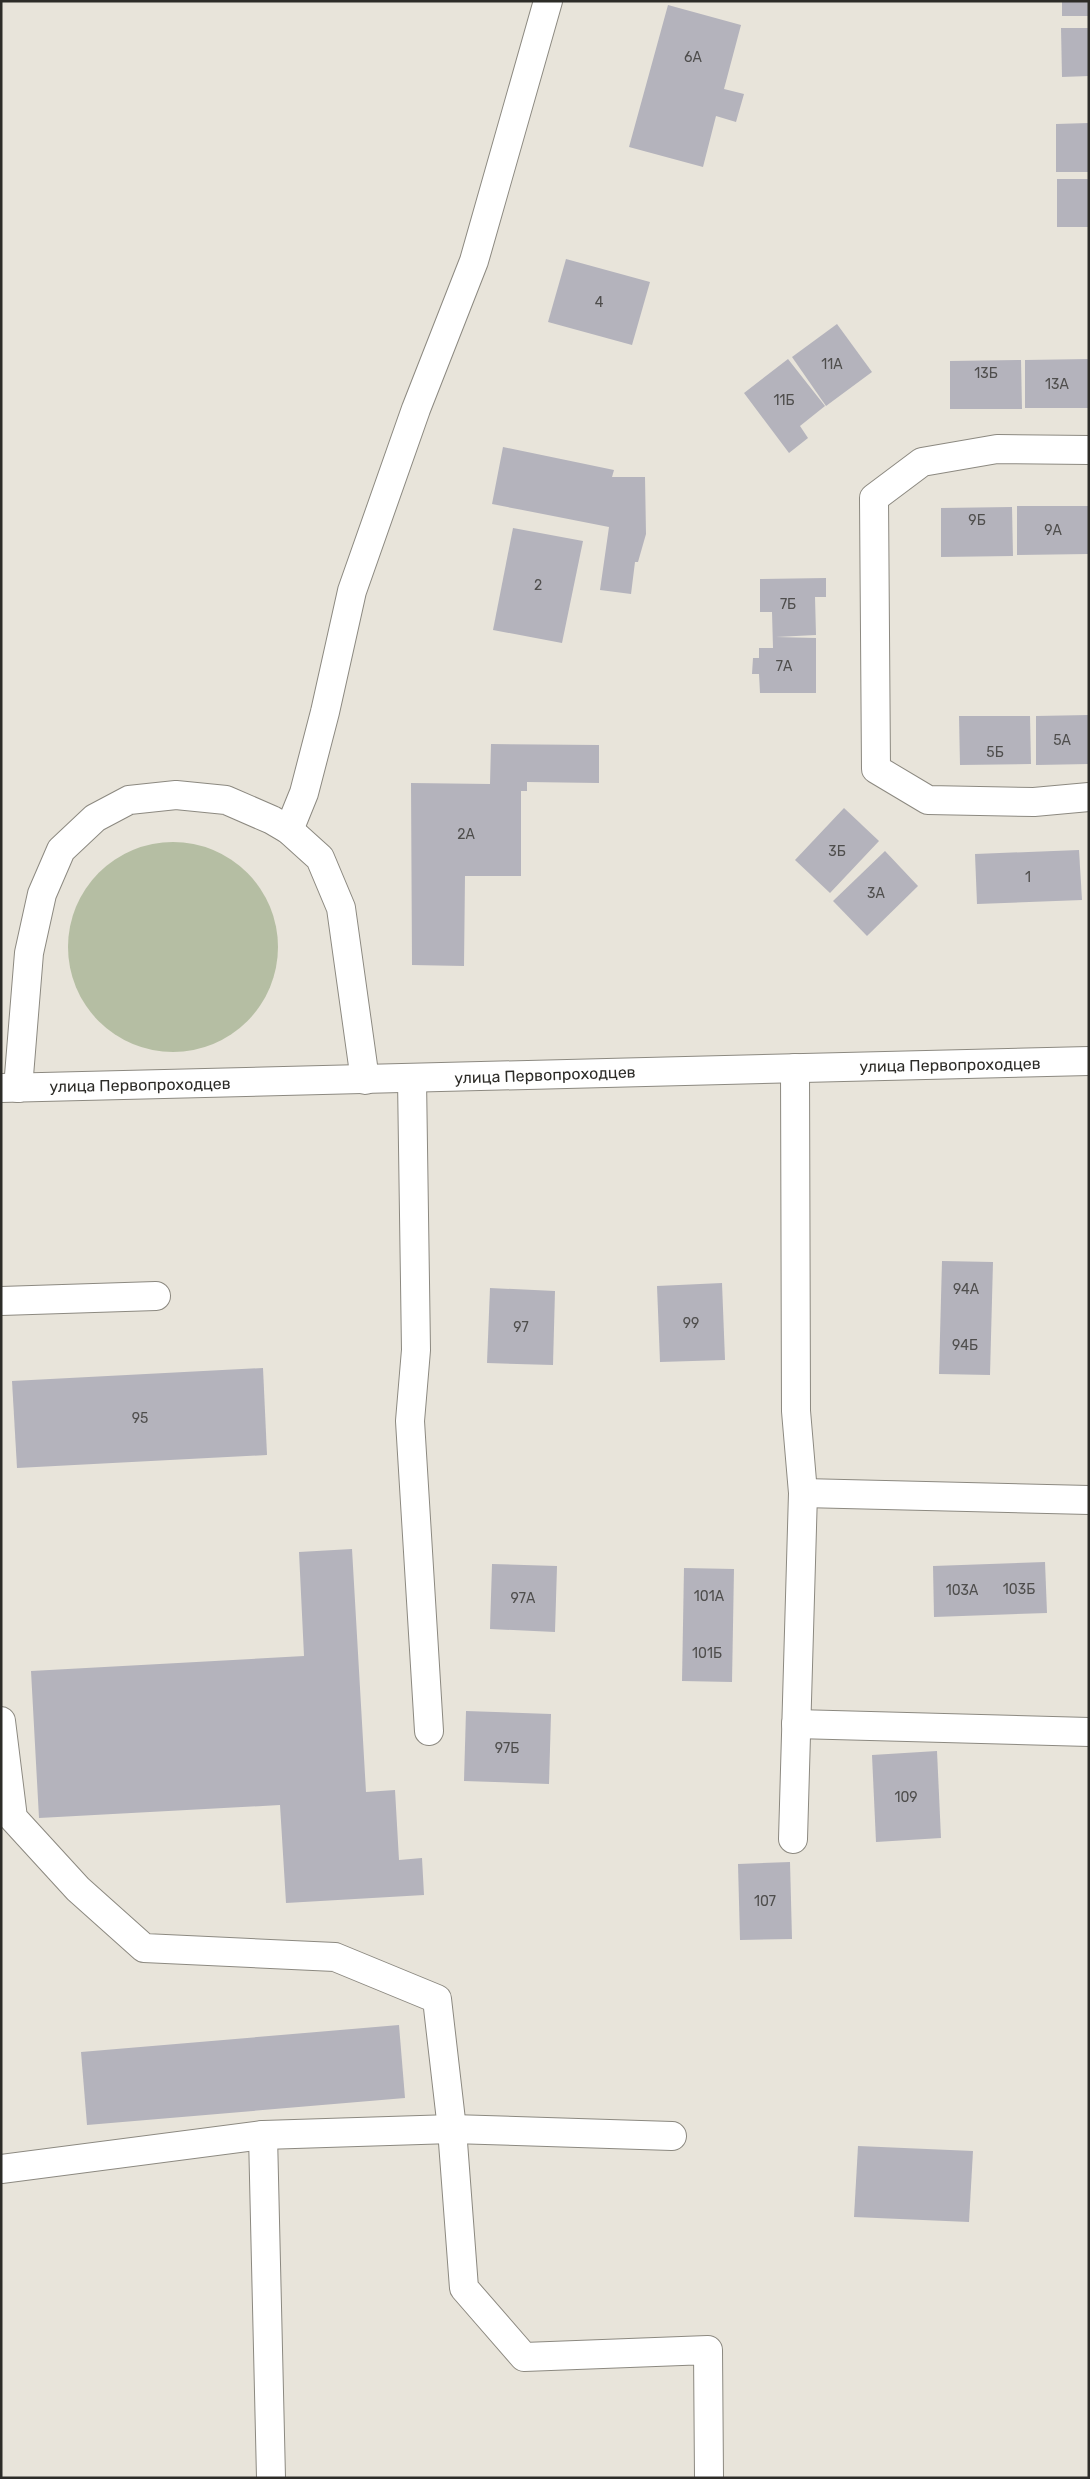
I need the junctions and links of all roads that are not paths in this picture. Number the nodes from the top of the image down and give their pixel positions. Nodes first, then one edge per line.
1 (548, 1) edge
2 (1089, 450) edge
3 (1089, 797) edge
4 (289, 830) junction
5 (1089, 1061) edge
6 (795, 1068) junction
7 (412, 1078) junction
8 (364, 1080) junction
9 (10, 1088) edge
10 (156, 1296) dead end
11 (1, 1301) edge
12 (803, 1493) junction
13 (1089, 1500) edge
14 (1, 1721) edge
15 (796, 1724) junction
16 (429, 1731) dead end
17 (1089, 1732) edge
18 (793, 1839) dead end
19 (452, 2129) junction
20 (263, 2135) junction
21 (672, 2136) dead end
22 (1, 2169) edge
23 (272, 2478) edge
24 (709, 2478) edge

1 - 4 street
2 - 3 street
4 - 8 street
4 - 9 street
5 - 6 street, улица Первопроходцев
6 - 7 street, улица Первопроходцев
6 - 12 street
7 - 8 street, улица Первопроходцев
7 - 16 street
8 - 9 street, улица Первопроходцев
10 - 11 street
12 - 13 street
12 - 15 street
14 - 19 street
15 - 17 street
15 - 18 street
19 - 20 street
19 - 21 street
19 - 24 street
20 - 22 street
20 - 23 street

